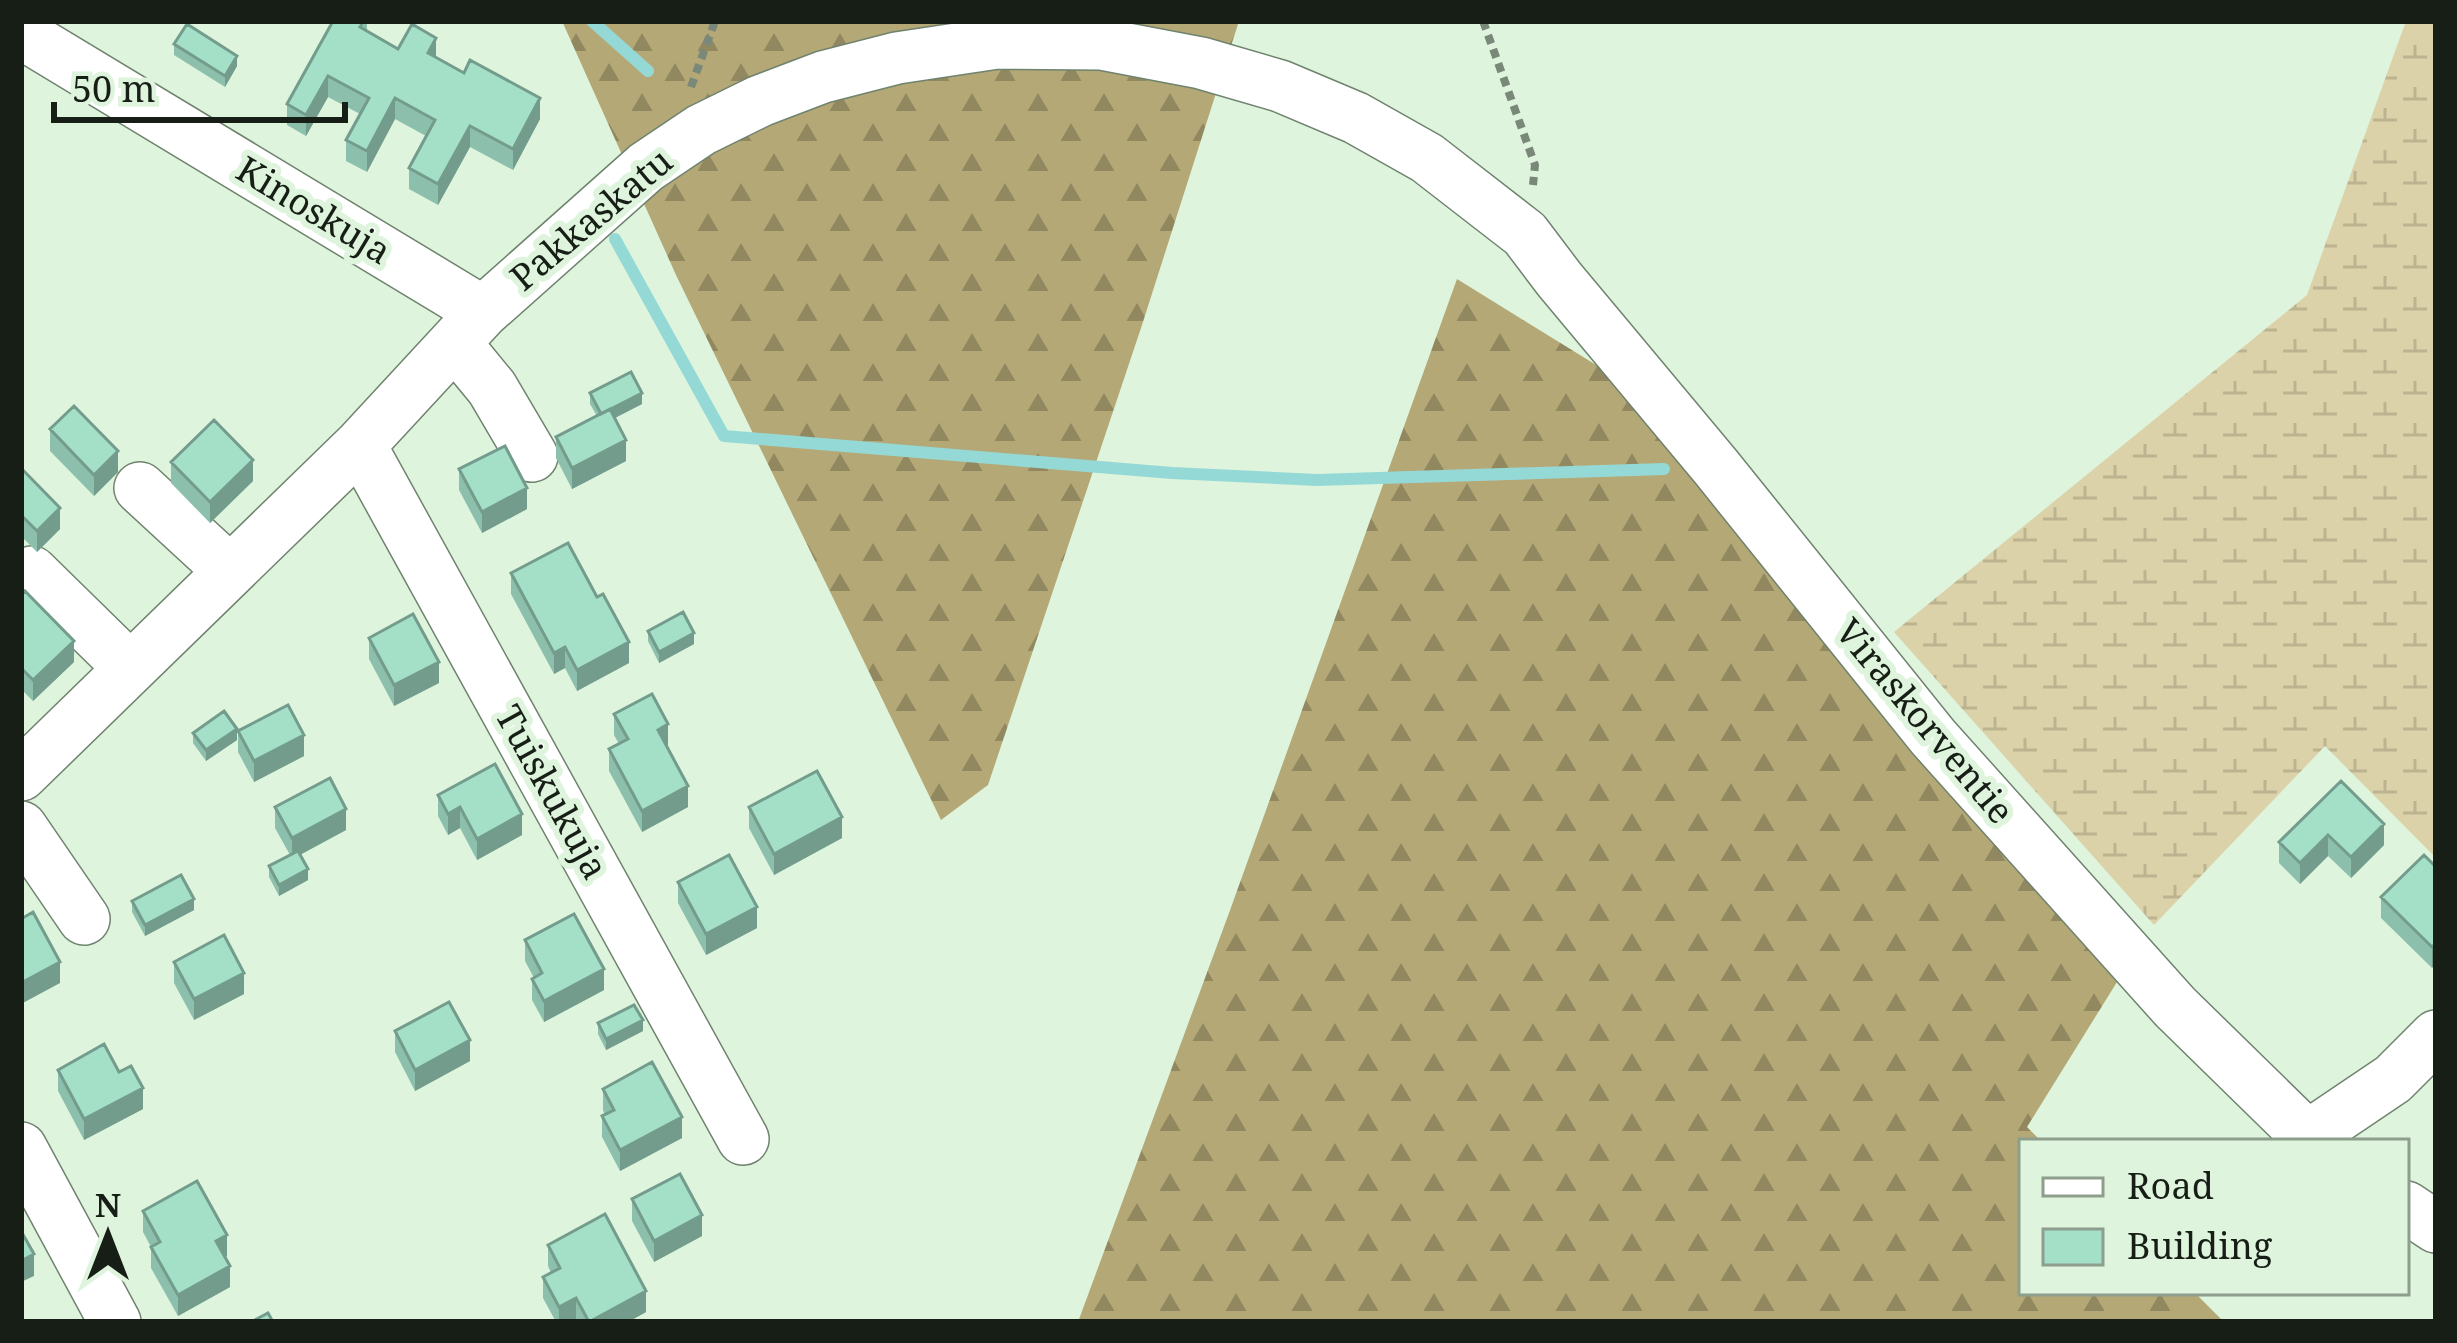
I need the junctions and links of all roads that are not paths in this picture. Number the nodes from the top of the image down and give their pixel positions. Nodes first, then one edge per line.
1 (21, 33) edge
2 (1558, 279) joint
3 (469, 328) junction
4 (360, 445) junction
5 (532, 456) dead end
6 (140, 488) dead end
7 (32, 572) dead end
8 (230, 572) junction
9 (130, 668) junction
10 (21, 775) edge
11 (21, 827) edge
12 (84, 919) dead end
13 (2436, 1036) edge
14 (743, 1139) dead end
15 (2309, 1139) edge
16 (2311, 1139) edge
17 (21, 1148) edge
18 (2409, 1210) edge
19 (2436, 1227) edge
20 (115, 1322) edge

1 - 3 street, Kinoskuja
2 - 3 street, Pakkaskatu
2 - 15 street, Viraskorventie
3 - 4 street, Pakkaskatu
3 - 5 street, Kinoskuja
4 - 8 street, Pakkaskatu
4 - 14 street, Tuiskukuja
6 - 8 street
7 - 9 street
8 - 9 street, Pakkaskatu
9 - 10 street, Pakkaskatu
11 - 12 street
13 - 16 street
17 - 20 street
18 - 19 street

